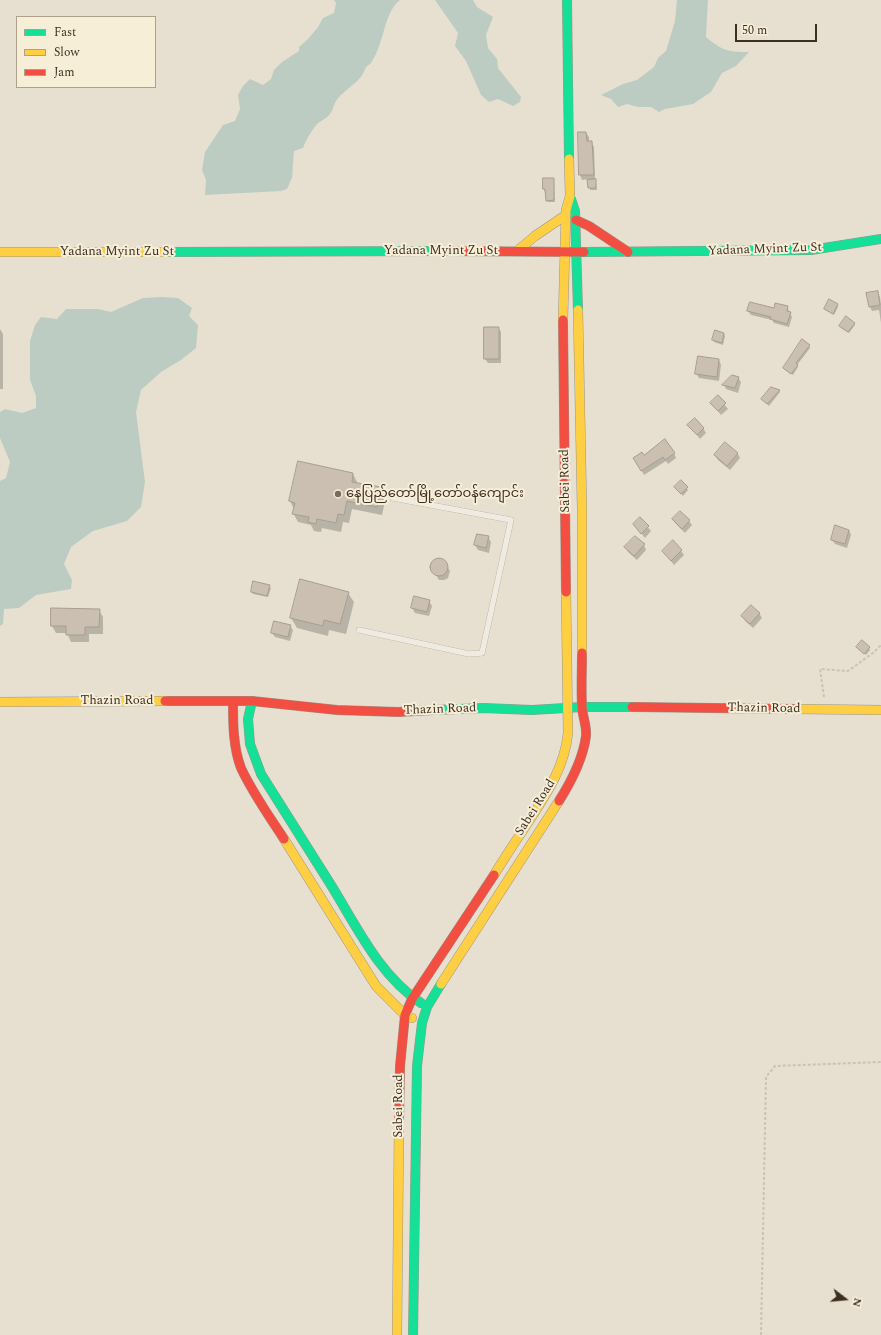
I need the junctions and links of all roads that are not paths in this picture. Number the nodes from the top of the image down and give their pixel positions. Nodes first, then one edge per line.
1 (567, 0) edge
2 (570, 196) junction
3 (566, 215) junction
4 (576, 220) junction
5 (881, 239) edge
6 (517, 251) junction
7 (564, 251) junction
8 (0, 252) edge
9 (577, 252) junction
10 (628, 252) junction
11 (393, 498) dead end
12 (359, 630) dead end
13 (233, 701) junction
14 (252, 701) junction
15 (0, 702) edge
16 (582, 707) junction
17 (568, 708) junction
18 (881, 710) edge
19 (412, 999) junction
20 (427, 1007) junction
21 (405, 1015) junction
22 (422, 1023) junction
23 (397, 1335) edge
24 (413, 1335) edge

1 - 2 street
2 - 3 street, Sabei Road
2 - 4 street, Sabei Road
3 - 6 street
3 - 7 street, Sabei Road
4 - 9 street, Sabei Road
4 - 10 street
5 - 10 street, Yadana Myint Zu St
6 - 7 street, Yadana Myint Zu St
6 - 8 street, Yadana Myint Zu St
7 - 9 street, Yadana Myint Zu St
7 - 17 street, Sabei Road
9 - 10 street, Yadana Myint Zu St
9 - 16 street, Sabei Road
11 - 12 lane
13 - 14 street, Thazin Road
13 - 15 street, Thazin Road
13 - 21 street
14 - 17 street, Thazin Road
14 - 19 street
16 - 17 street, Thazin Road
16 - 18 street, Thazin Road
16 - 20 street, Sabei Road
17 - 19 street, Sabei Road
19 - 20 street
19 - 21 street, Sabei Road
20 - 22 street, Sabei Road
21 - 22 street
21 - 23 street, Sabei Road
22 - 24 street, Sabei Road

